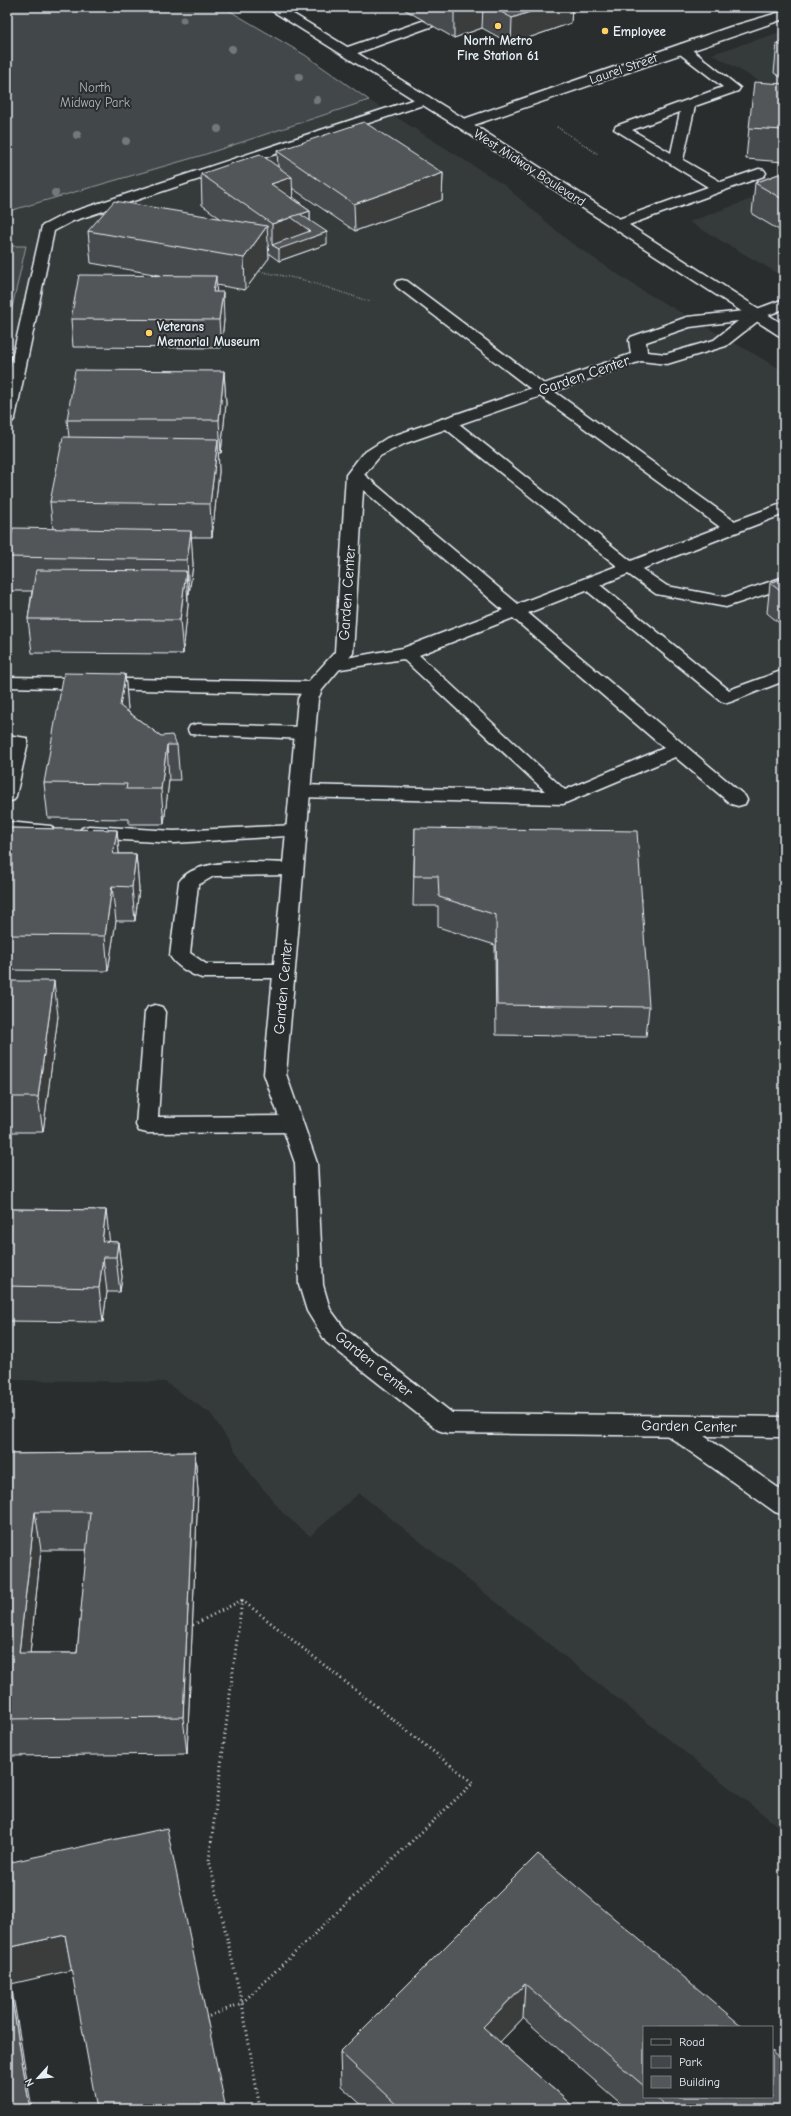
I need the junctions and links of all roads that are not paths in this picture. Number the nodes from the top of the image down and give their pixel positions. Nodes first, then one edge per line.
1 (273, 7) edge
2 (784, 15) edge
3 (428, 23) dead end
4 (682, 48) junction
5 (347, 52) junction
6 (424, 100) junction
7 (689, 104) junction
8 (463, 124) junction
9 (676, 162) junction
10 (759, 173) dead end
11 (719, 187) junction
12 (618, 224) junction
13 (402, 284) dead end
14 (784, 304) edge
15 (757, 314) junction
16 (784, 332) edge
17 (640, 356) junction
18 (542, 390) junction
19 (7, 418) edge
20 (447, 422) junction
21 (355, 475) junction
22 (784, 508) edge
23 (733, 528) junction
24 (630, 568) junction
25 (784, 582) edge
26 (588, 584) junction
27 (516, 612) junction
28 (407, 653) junction
29 (334, 665) junction
30 (784, 675) edge
31 (7, 682) edge
32 (312, 688) junction
33 (197, 730) dead end
34 (305, 733) junction
35 (7, 742) edge
36 (677, 749) junction
37 (299, 792) junction
38 (7, 796) edge
39 (563, 798) junction
40 (738, 800) dead end
41 (7, 828) edge
42 (296, 831) junction
43 (293, 869) junction
44 (284, 971) junction
45 (155, 1012) dead end
46 (292, 1124) junction
47 (672, 1426) junction
48 (784, 1427) edge
49 (784, 1505) edge

1 - 5 street, West Midway Boulevard
2 - 4 street, Laurel Street
3 - 5 lane
4 - 7 lane
4 - 8 street, Laurel Street
5 - 6 street, West Midway Boulevard
6 - 8 street, West Midway Boulevard
6 - 19 lane
7 - 9 lane
7 - 9 lane
8 - 12 street, West Midway Boulevard
9 - 11 lane
10 - 11 lane
11 - 12 lane
12 - 15 street, West Midway Boulevard
13 - 18 lane
14 - 15 street
15 - 16 street, West Midway Boulevard
15 - 17 street, Garden Center
15 - 17 street, Garden Center
17 - 18 street, Garden Center
18 - 20 street, Garden Center
18 - 23 lane
20 - 21 street, Garden Center
20 - 24 lane
21 - 27 lane
21 - 29 street, Garden Center
22 - 23 lane
23 - 24 lane
24 - 25 lane
24 - 26 lane
26 - 27 lane
26 - 30 lane
27 - 28 lane
27 - 36 lane
28 - 29 lane
28 - 39 lane
29 - 32 street, Garden Center
31 - 32 lane
32 - 34 street, Garden Center
33 - 34 lane
34 - 37 street, Garden Center
35 - 38 lane
36 - 39 lane
36 - 40 lane
37 - 39 lane
37 - 42 street, Garden Center
41 - 42 lane
42 - 43 street, Garden Center
43 - 44 street, Garden Center
43 - 44 lane
44 - 46 street, Garden Center
45 - 46 lane
46 - 47 street, Garden Center
47 - 48 street, Garden Center
47 - 49 lane

